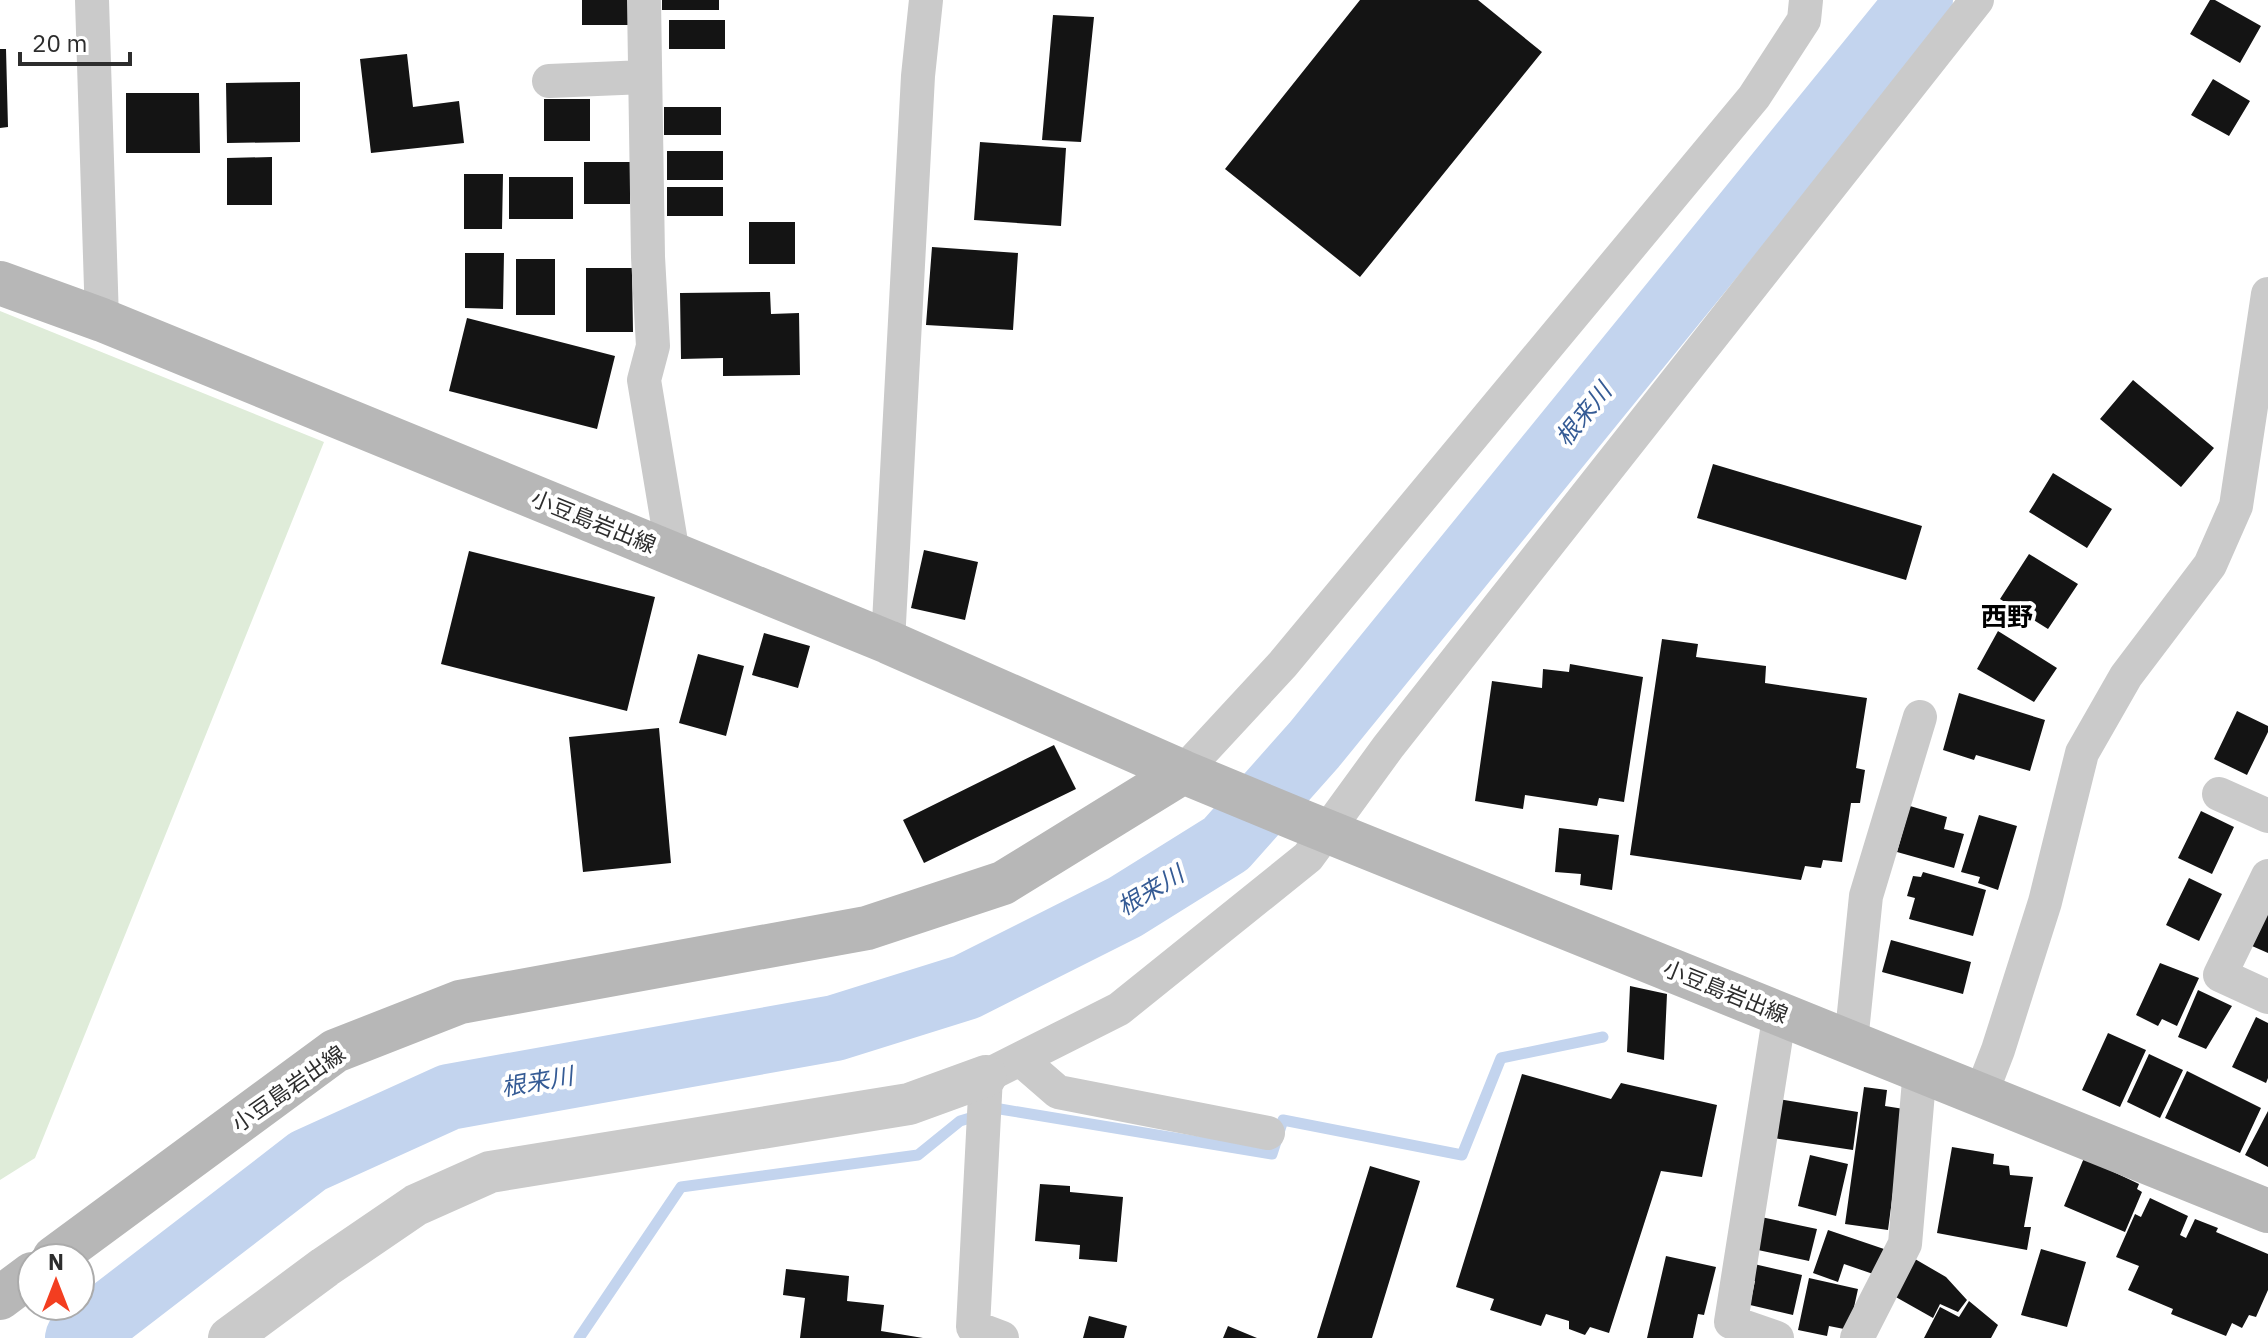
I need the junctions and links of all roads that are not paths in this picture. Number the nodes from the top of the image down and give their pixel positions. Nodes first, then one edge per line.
1 (92, 0) edge
2 (644, 0) edge
3 (926, 0) edge
4 (1806, 0) edge
5 (1977, 0) edge
6 (645, 77) junction
7 (549, 81) dead end
8 (0, 283) edge
9 (2268, 294) edge
10 (102, 320) junction
11 (673, 554) junction
12 (888, 642) junction
13 (1920, 717) dead end
14 (1201, 778) junction
15 (2219, 794) dead end
16 (2268, 816) edge
17 (1316, 826) junction
18 (2268, 876) edge
19 (2268, 997) edge
20 (1780, 1012) junction
21 (1851, 1042) junction
22 (1003, 1067) junction
23 (1920, 1069) junction
24 (1981, 1094) junction
25 (1268, 1133) dead end
26 (2268, 1211) edge
27 (76, 1242) edge
28 (229, 1338) edge
29 (1002, 1338) edge
30 (1777, 1338) edge
31 (1857, 1338) edge

1 - 10 street
2 - 6 street
3 - 12 street
4 - 14 street
5 - 17 street
6 - 7 street
6 - 11 street
8 - 10 main road, 小豆島岩出線
9 - 24 street
10 - 11 main road, 小豆島岩出線
11 - 12 main road, 小豆島岩出線
12 - 14 main road, 小豆島岩出線
13 - 21 street
14 - 17 main road, 小豆島岩出線
14 - 27 main road, 小豆島岩出線
15 - 16 street
17 - 20 main road, 小豆島岩出線
17 - 22 street
18 - 19 street
20 - 21 main road, 小豆島岩出線
20 - 30 street
21 - 23 main road, 小豆島岩出線
22 - 25 street
22 - 28 street
22 - 29 street
23 - 24 main road, 小豆島岩出線
23 - 31 street
24 - 26 main road, 小豆島岩出線

